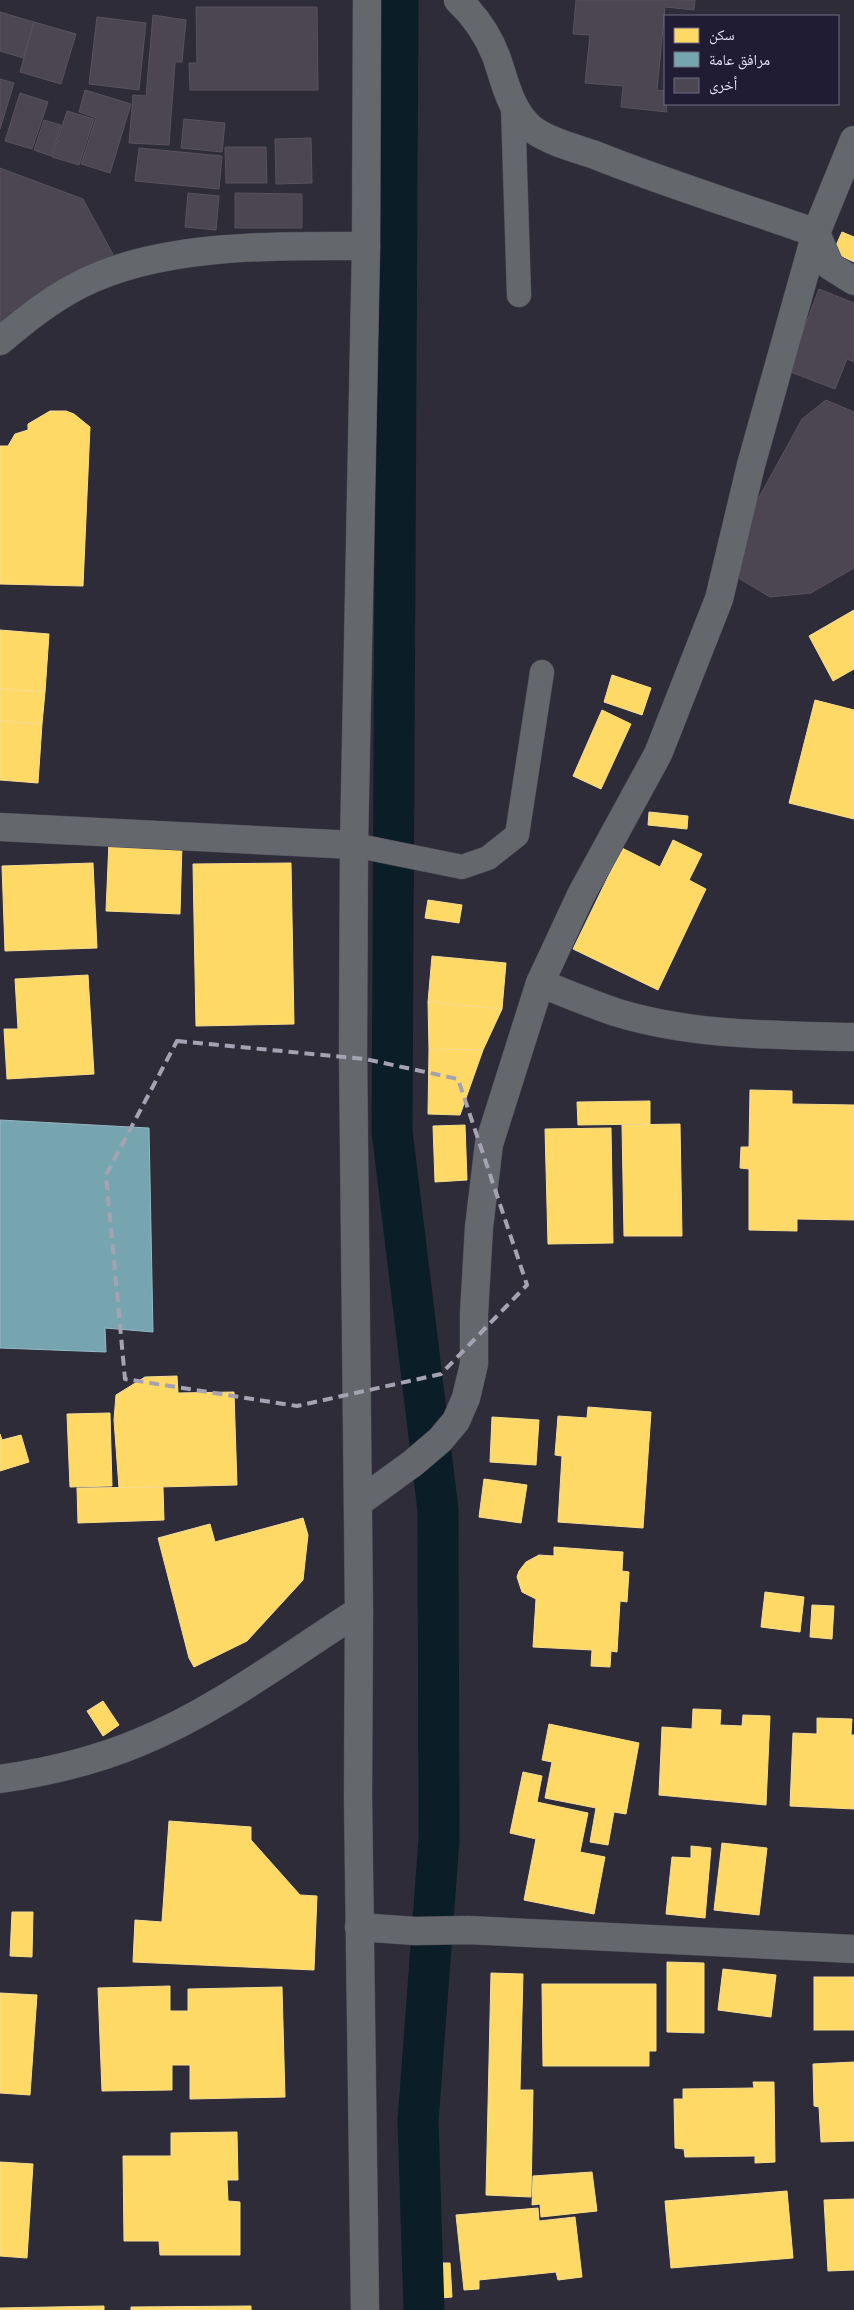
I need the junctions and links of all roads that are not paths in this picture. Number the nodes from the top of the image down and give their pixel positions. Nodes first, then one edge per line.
1 (367, 0) edge
2 (458, 0) edge
3 (513, 106) junction
4 (854, 140) edge
5 (816, 233) junction
6 (366, 246) junction
7 (854, 280) edge
8 (519, 295) dead end
9 (0, 341) edge
10 (542, 672) dead end
11 (0, 828) edge
12 (354, 845) junction
13 (540, 983) junction
14 (854, 1036) edge
15 (358, 1503) junction
16 (359, 1611) junction
17 (0, 1779) edge
18 (359, 1927) junction
19 (854, 1949) edge
20 (365, 2310) edge

1 - 6 street
2 - 3 street
3 - 5 street
3 - 8 lane
4 - 5 street
5 - 7 street
5 - 13 street
6 - 9 street
6 - 12 street
10 - 12 lane
11 - 12 street
12 - 15 street
13 - 14 street
13 - 15 street
15 - 16 street
16 - 17 street
16 - 18 street
18 - 19 street
18 - 20 street

